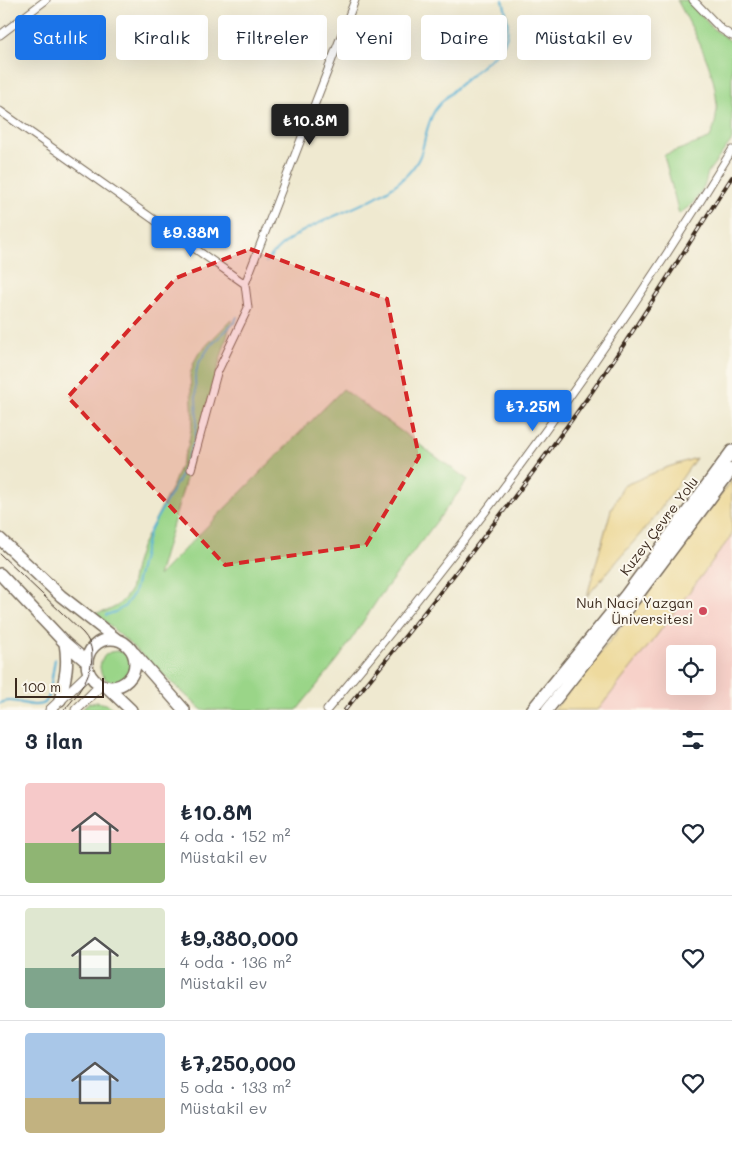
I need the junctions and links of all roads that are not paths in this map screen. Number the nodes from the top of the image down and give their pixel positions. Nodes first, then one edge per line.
1 (46, 0) edge
2 (355, 0) edge
3 (693, 0) edge
4 (0, 35) edge
5 (732, 36) edge
6 (0, 111) edge
7 (732, 150) edge
8 (245, 284) junction
9 (732, 451) edge
10 (191, 469) dead end
11 (732, 469) edge
12 (0, 539) edge
13 (0, 574) edge
14 (116, 639) junction
15 (65, 643) junction
16 (134, 653) junction
17 (88, 667) junction
18 (104, 686) junction
19 (60, 700) junction
20 (50, 710) edge
21 (76, 710) edge
22 (131, 710) edge
23 (184, 710) edge
24 (327, 710) edge
25 (531, 710) edge
26 (546, 710) edge

1 - 4 street
2 - 8 street
3 - 5 street
6 - 8 street
7 - 24 street
8 - 10 street
9 - 25 highway, Kuzey Çevre Yolu
11 - 26 highway, Kuzey Çevre Yolu
12 - 14 highway
13 - 15 highway
14 - 16 highway
14 - 17 highway
15 - 17 highway
15 - 19 highway
16 - 18 highway
16 - 23 highway
17 - 18 highway
17 - 19 street
18 - 21 street
18 - 22 highway
19 - 20 street

